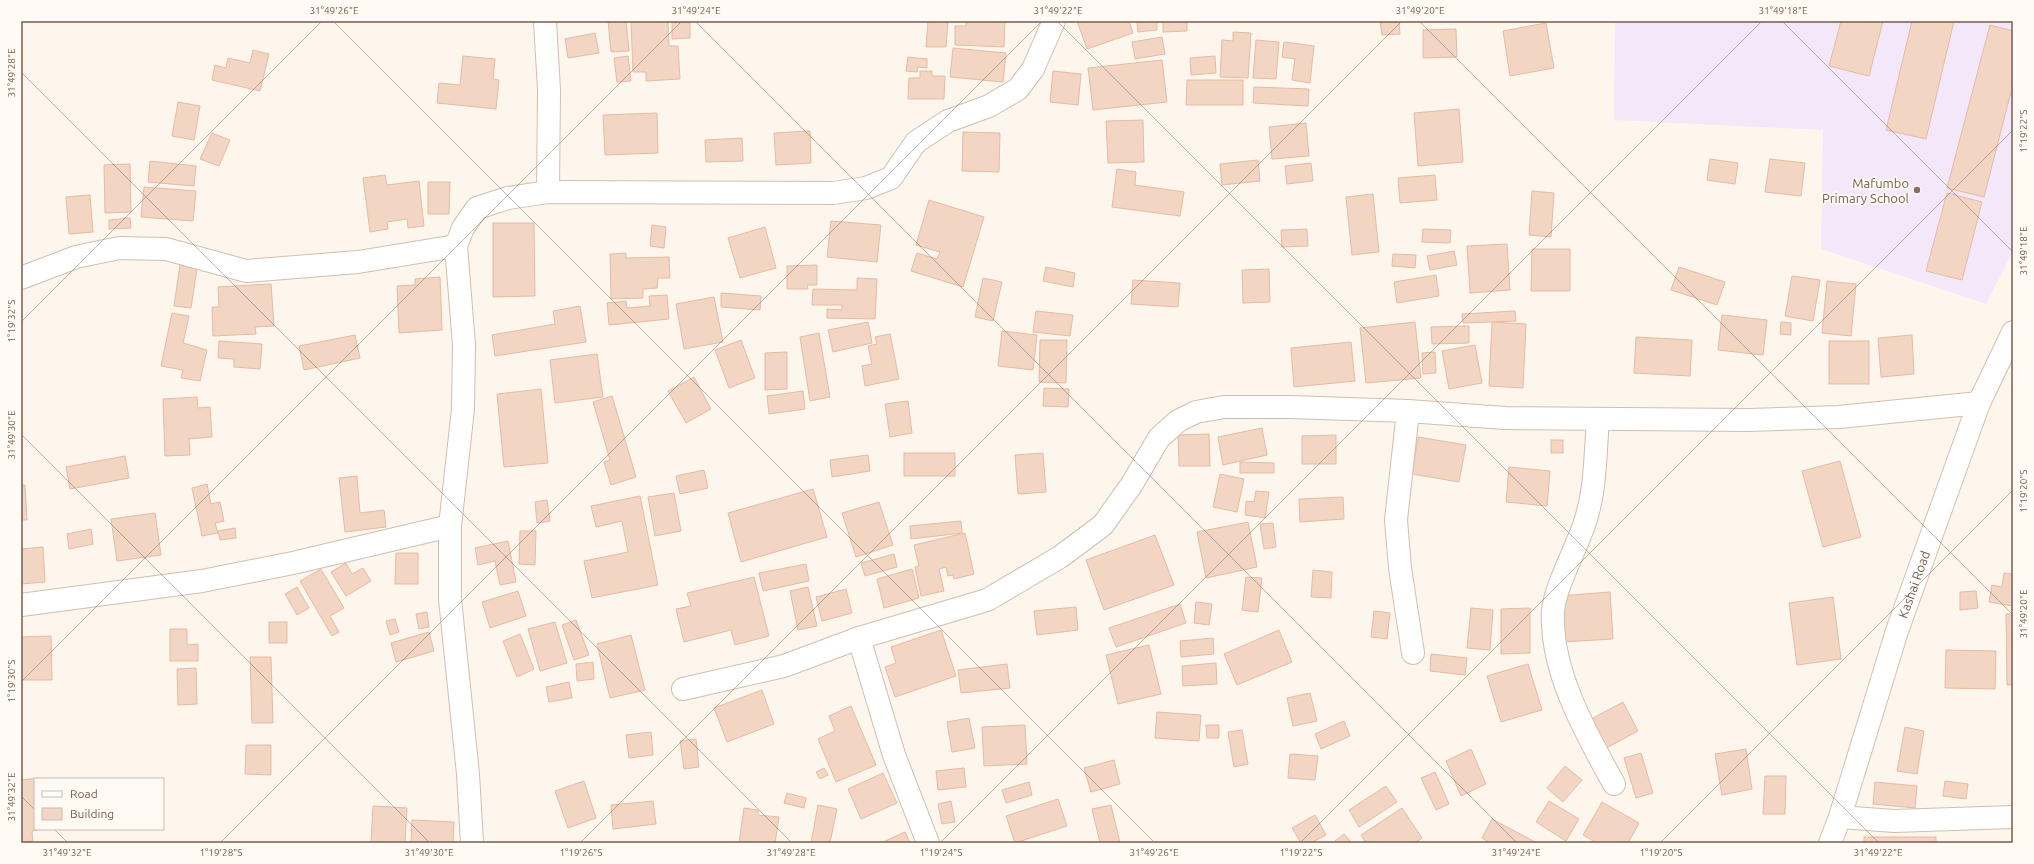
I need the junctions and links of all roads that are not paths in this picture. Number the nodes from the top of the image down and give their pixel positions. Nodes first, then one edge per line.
1 (545, 21) edge
2 (1054, 21) edge
3 (548, 192) junction
4 (456, 246) junction
5 (21, 278) edge
6 (2013, 332) edge
7 (1979, 402) junction
8 (1408, 410) junction
9 (1598, 420) junction
10 (450, 526) junction
11 (21, 605) edge
12 (859, 638) junction
13 (1413, 653) dead end
14 (684, 689) dead end
15 (1614, 784) dead end
16 (1840, 817) junction
17 (2013, 817) edge
18 (472, 843) edge
19 (928, 843) edge
20 (1830, 843) edge

1 - 3 street
2 - 3 street
3 - 4 street
4 - 5 street
4 - 10 street
6 - 7 street, Kashai Road
7 - 9 street
7 - 16 street, Kashai Road
8 - 9 street
8 - 12 street
8 - 13 street
9 - 15 street
10 - 11 street
10 - 18 street
12 - 14 street
12 - 19 street
16 - 17 street
16 - 20 street, Kashai Road

